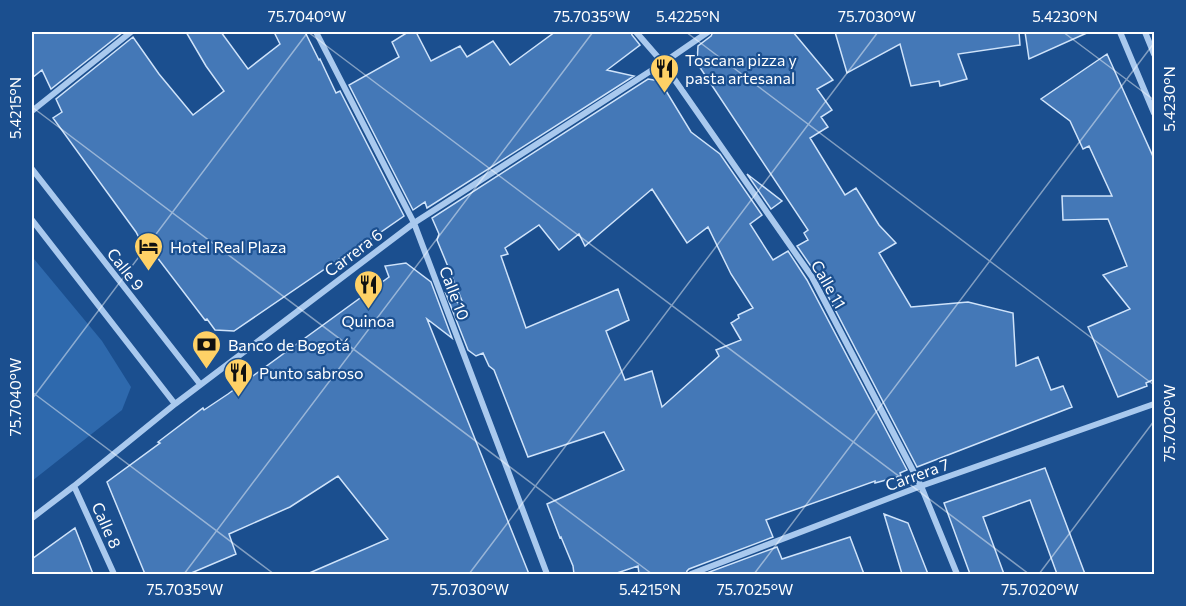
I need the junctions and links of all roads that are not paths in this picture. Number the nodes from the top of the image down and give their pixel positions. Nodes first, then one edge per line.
1 (131, 32) edge
2 (316, 32) edge
3 (636, 32) edge
4 (708, 32) edge
5 (1120, 32) edge
6 (1145, 32) edge
7 (1155, 54) edge
8 (663, 63) junction
9 (32, 111) edge
10 (1155, 113) edge
11 (32, 169) edge
12 (34, 177) edge
13 (32, 220) edge
14 (414, 223) junction
15 (200, 384) junction
16 (175, 404) junction
17 (1155, 404) edge
18 (74, 486) junction
19 (921, 486) junction
20 (32, 518) edge
21 (114, 574) edge
22 (547, 574) edge
23 (692, 574) edge
24 (957, 574) edge

1 - 9 street
2 - 14 street, Calle 10
3 - 8 street, Calle 11
4 - 8 street, Carrera 6
5 - 10 street
6 - 7 street
8 - 14 street, Carrera 6
8 - 19 street, Calle 11
11 - 12 street, Calle 9
12 - 15 street, Calle 9
13 - 16 street
14 - 15 street, Carrera 6
14 - 22 street, Calle 10
15 - 16 street, Carrera 6
16 - 18 street, Carrera 6
17 - 19 street, Carrera 7
18 - 20 street, Carrera 6
18 - 21 street, Calle 8
19 - 23 street, Carrera 7
19 - 24 street, Calle 11

